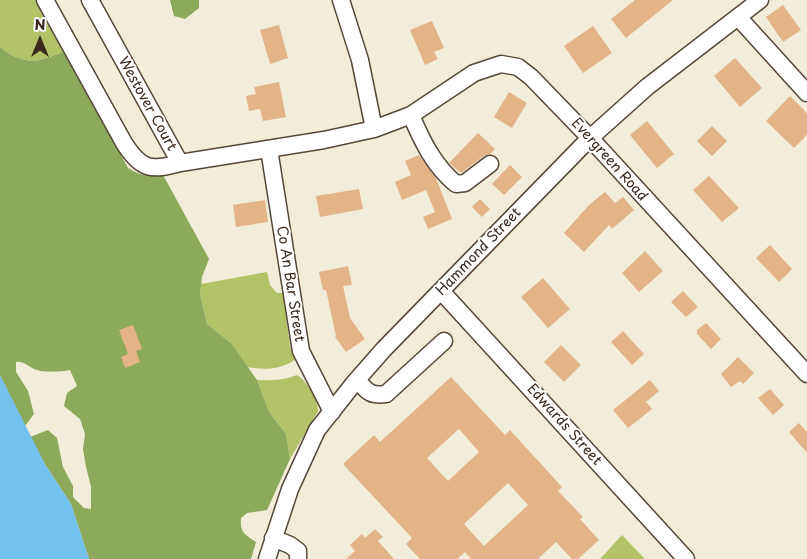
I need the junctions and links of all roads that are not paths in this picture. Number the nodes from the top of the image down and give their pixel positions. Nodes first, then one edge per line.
1 (45, 0) edge
2 (90, 0) edge
3 (341, 0) edge
4 (760, 0) edge
5 (738, 17) junction
6 (807, 94) edge
7 (411, 115) junction
8 (374, 129) junction
9 (590, 138) junction
10 (269, 149) junction
11 (180, 163) junction
12 (490, 164) dead end
13 (441, 291) junction
14 (444, 341) dead end
15 (807, 374) edge
16 (357, 380) junction
17 (332, 412) junction
18 (273, 538) junction
19 (267, 559) edge
20 (298, 559) edge
21 (686, 559) edge

1 - 11 street, Westover Court
2 - 11 street, Westover Court
3 - 8 street
4 - 5 street, Hammond Street
5 - 6 street
5 - 9 street, Hammond Street
7 - 8 street, Evergreen Road
7 - 9 street, Evergreen Road
7 - 12 street
8 - 10 street, Evergreen Road
9 - 13 street, Hammond Street
9 - 15 street, Evergreen Road
10 - 11 street, Evergreen Road
10 - 17 street, Co An Bar Street
13 - 16 street, Hammond Street
13 - 21 street, Edwards Street
14 - 16 street
16 - 17 street, Hammond Street
17 - 18 street, Hammond Street
18 - 19 street, Hammond Street
18 - 20 street

